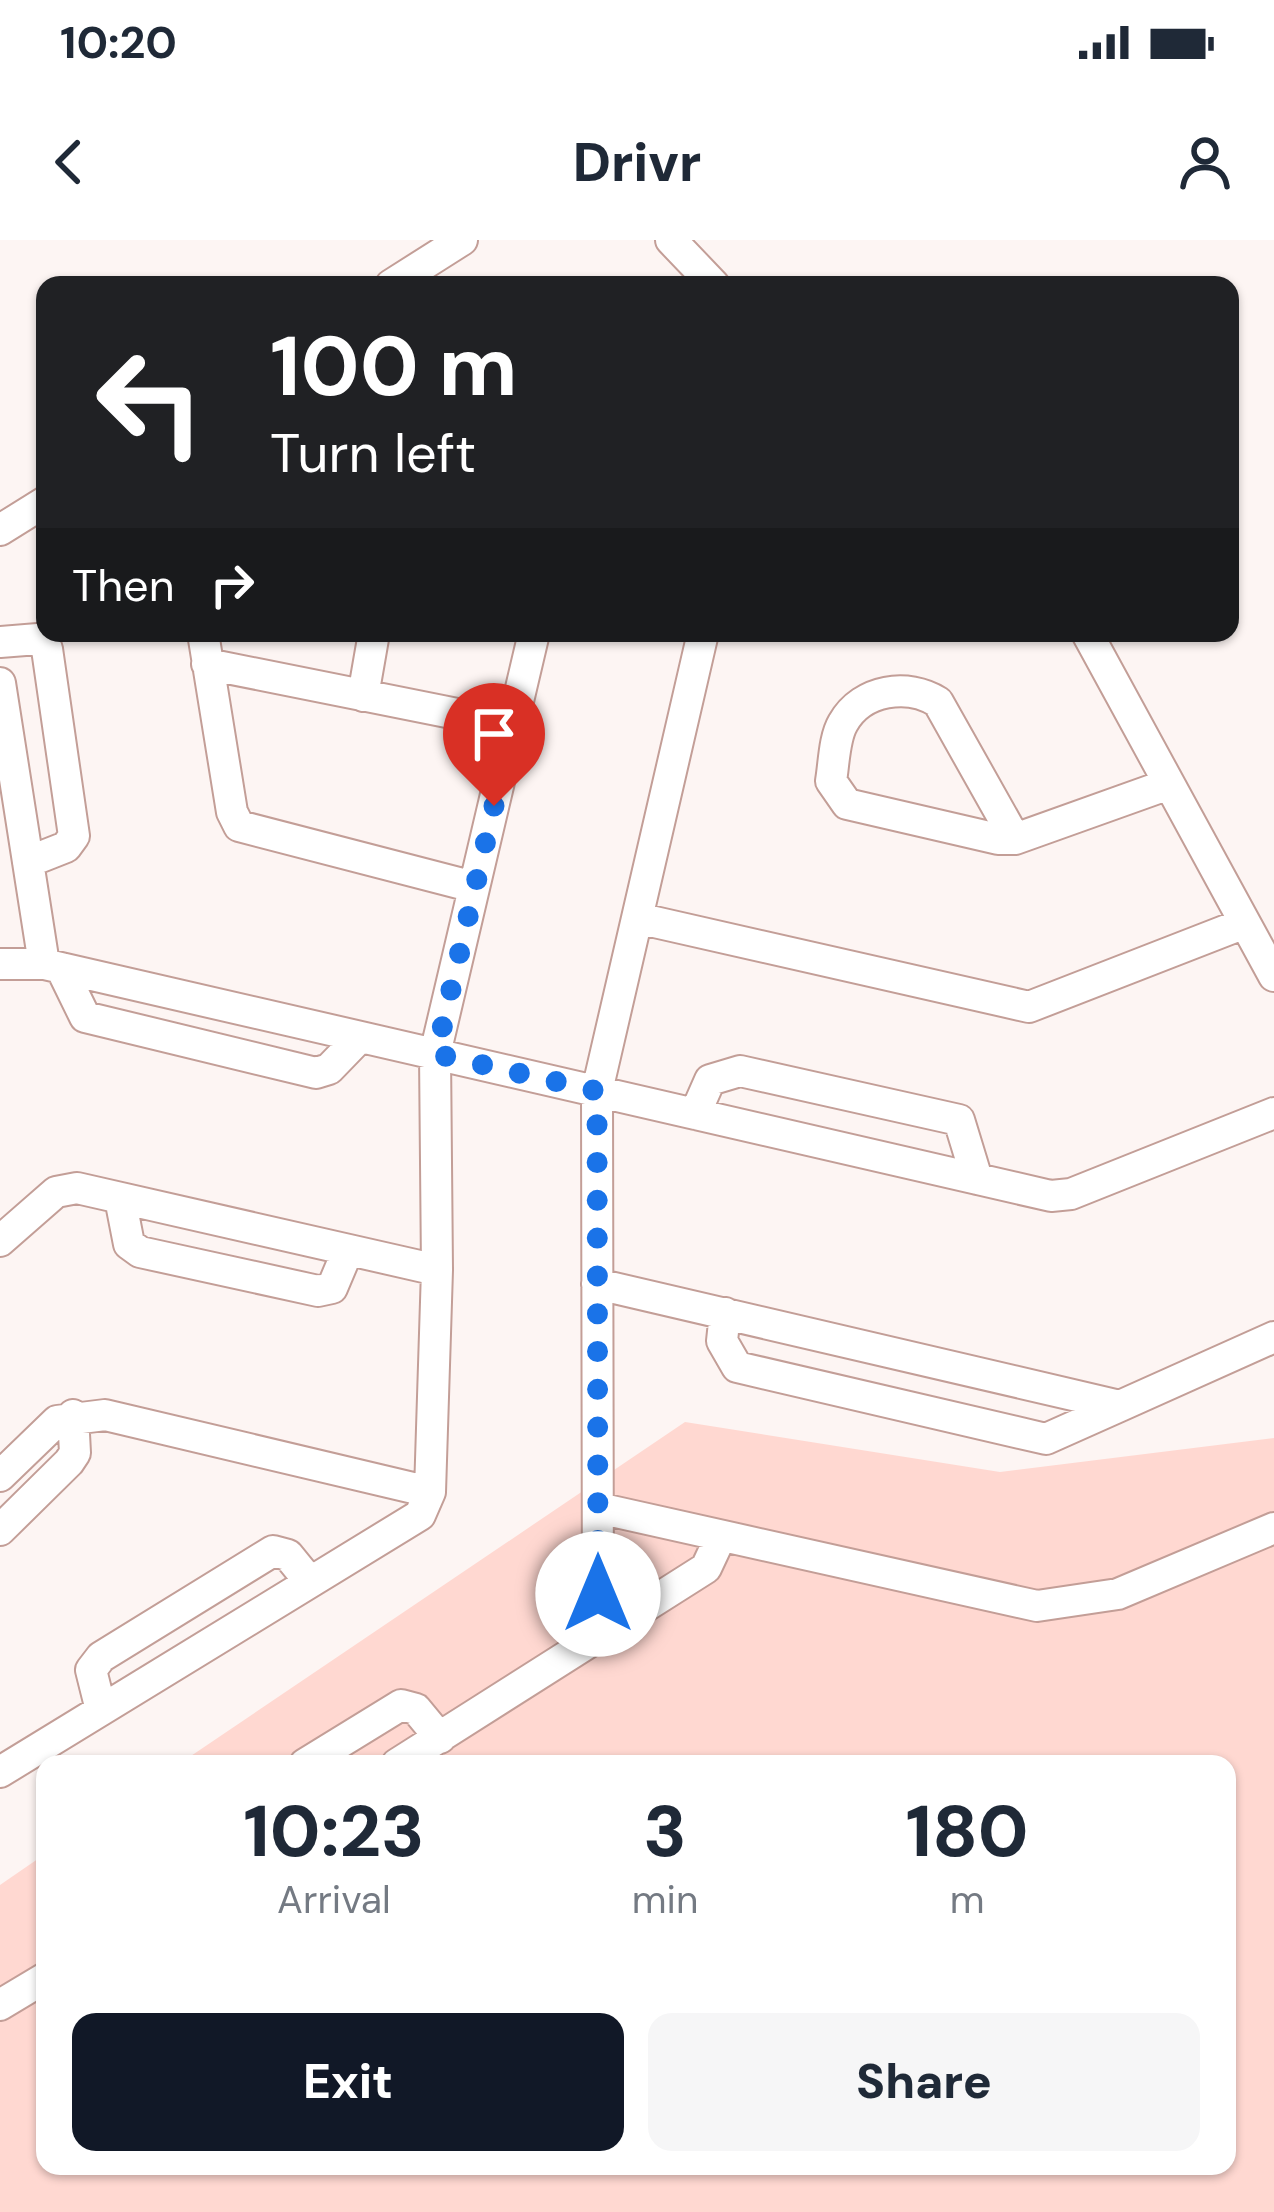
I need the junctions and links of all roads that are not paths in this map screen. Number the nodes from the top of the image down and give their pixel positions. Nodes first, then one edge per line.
1 (462, 240) edge
2 (671, 240) edge
3 (405, 276) edge
4 (706, 276) edge
5 (36, 508) edge
6 (0, 530) edge
7 (36, 639) edge
8 (0, 642) edge
9 (41, 642) edge
10 (203, 642) edge
11 (372, 642) edge
12 (532, 642) edge
13 (701, 642) edge
14 (1092, 642) edge
15 (207, 664) junction
16 (0, 682) edge
17 (363, 696) junction
18 (512, 725) junction
19 (1169, 784) junction
20 (1016, 839) junction
21 (28, 862) junction
22 (474, 887) junction
23 (637, 918) junction
24 (1245, 923) junction
25 (0, 964) edge
26 (52, 966) junction
27 (1274, 976) edge
28 (360, 1036) junction
29 (436, 1054) junction
30 (597, 1091) junction
31 (1274, 1113) edge
32 (695, 1114) junction
33 (977, 1179) junction
34 (120, 1198) junction
35 (0, 1241) edge
36 (349, 1250) junction
37 (437, 1270) junction
38 (597, 1284) junction
39 (725, 1313) junction
40 (1274, 1337) edge
41 (1120, 1406) junction
42 (73, 1415) junction
43 (0, 1477) edge
44 (430, 1492) junction
45 (598, 1508) junction
46 (1274, 1528) edge
47 (0, 1529) edge
48 (721, 1536) junction
49 (310, 1582) junction
50 (598, 1637) junction
51 (101, 1710) junction
52 (440, 1738) junction
53 (320, 1755) edge
54 (412, 1755) edge
55 (3, 1760) edge
56 (36, 1983) edge
57 (0, 2005) edge

1 - 3 street
2 - 4 street
5 - 6 street
7 - 8 street
9 - 21 street
10 - 15 street
11 - 17 street
12 - 18 street
13 - 23 street
14 - 19 street
15 - 17 street
15 - 22 street
16 - 21 street
17 - 18 street
18 - 22 street
19 - 20 street
19 - 24 street
20 - 20 street
21 - 26 street
22 - 29 street
23 - 24 street
23 - 30 street
24 - 27 street
25 - 26 street
26 - 28 street
26 - 28 street
28 - 29 street
29 - 30 street
29 - 37 street
30 - 32 street
30 - 38 street
31 - 33 street
32 - 33 street
32 - 33 street
34 - 35 street
34 - 36 street
34 - 36 street
36 - 37 street
37 - 44 street
38 - 39 street
38 - 45 street
39 - 41 street
39 - 41 street
40 - 41 street
42 - 43 street
42 - 44 street
42 - 47 street
44 - 49 street
45 - 48 street
45 - 50 street
46 - 48 street
48 - 50 street
49 - 51 street
49 - 51 street
50 - 52 street
51 - 55 street
52 - 53 street
52 - 54 street
56 - 57 street

